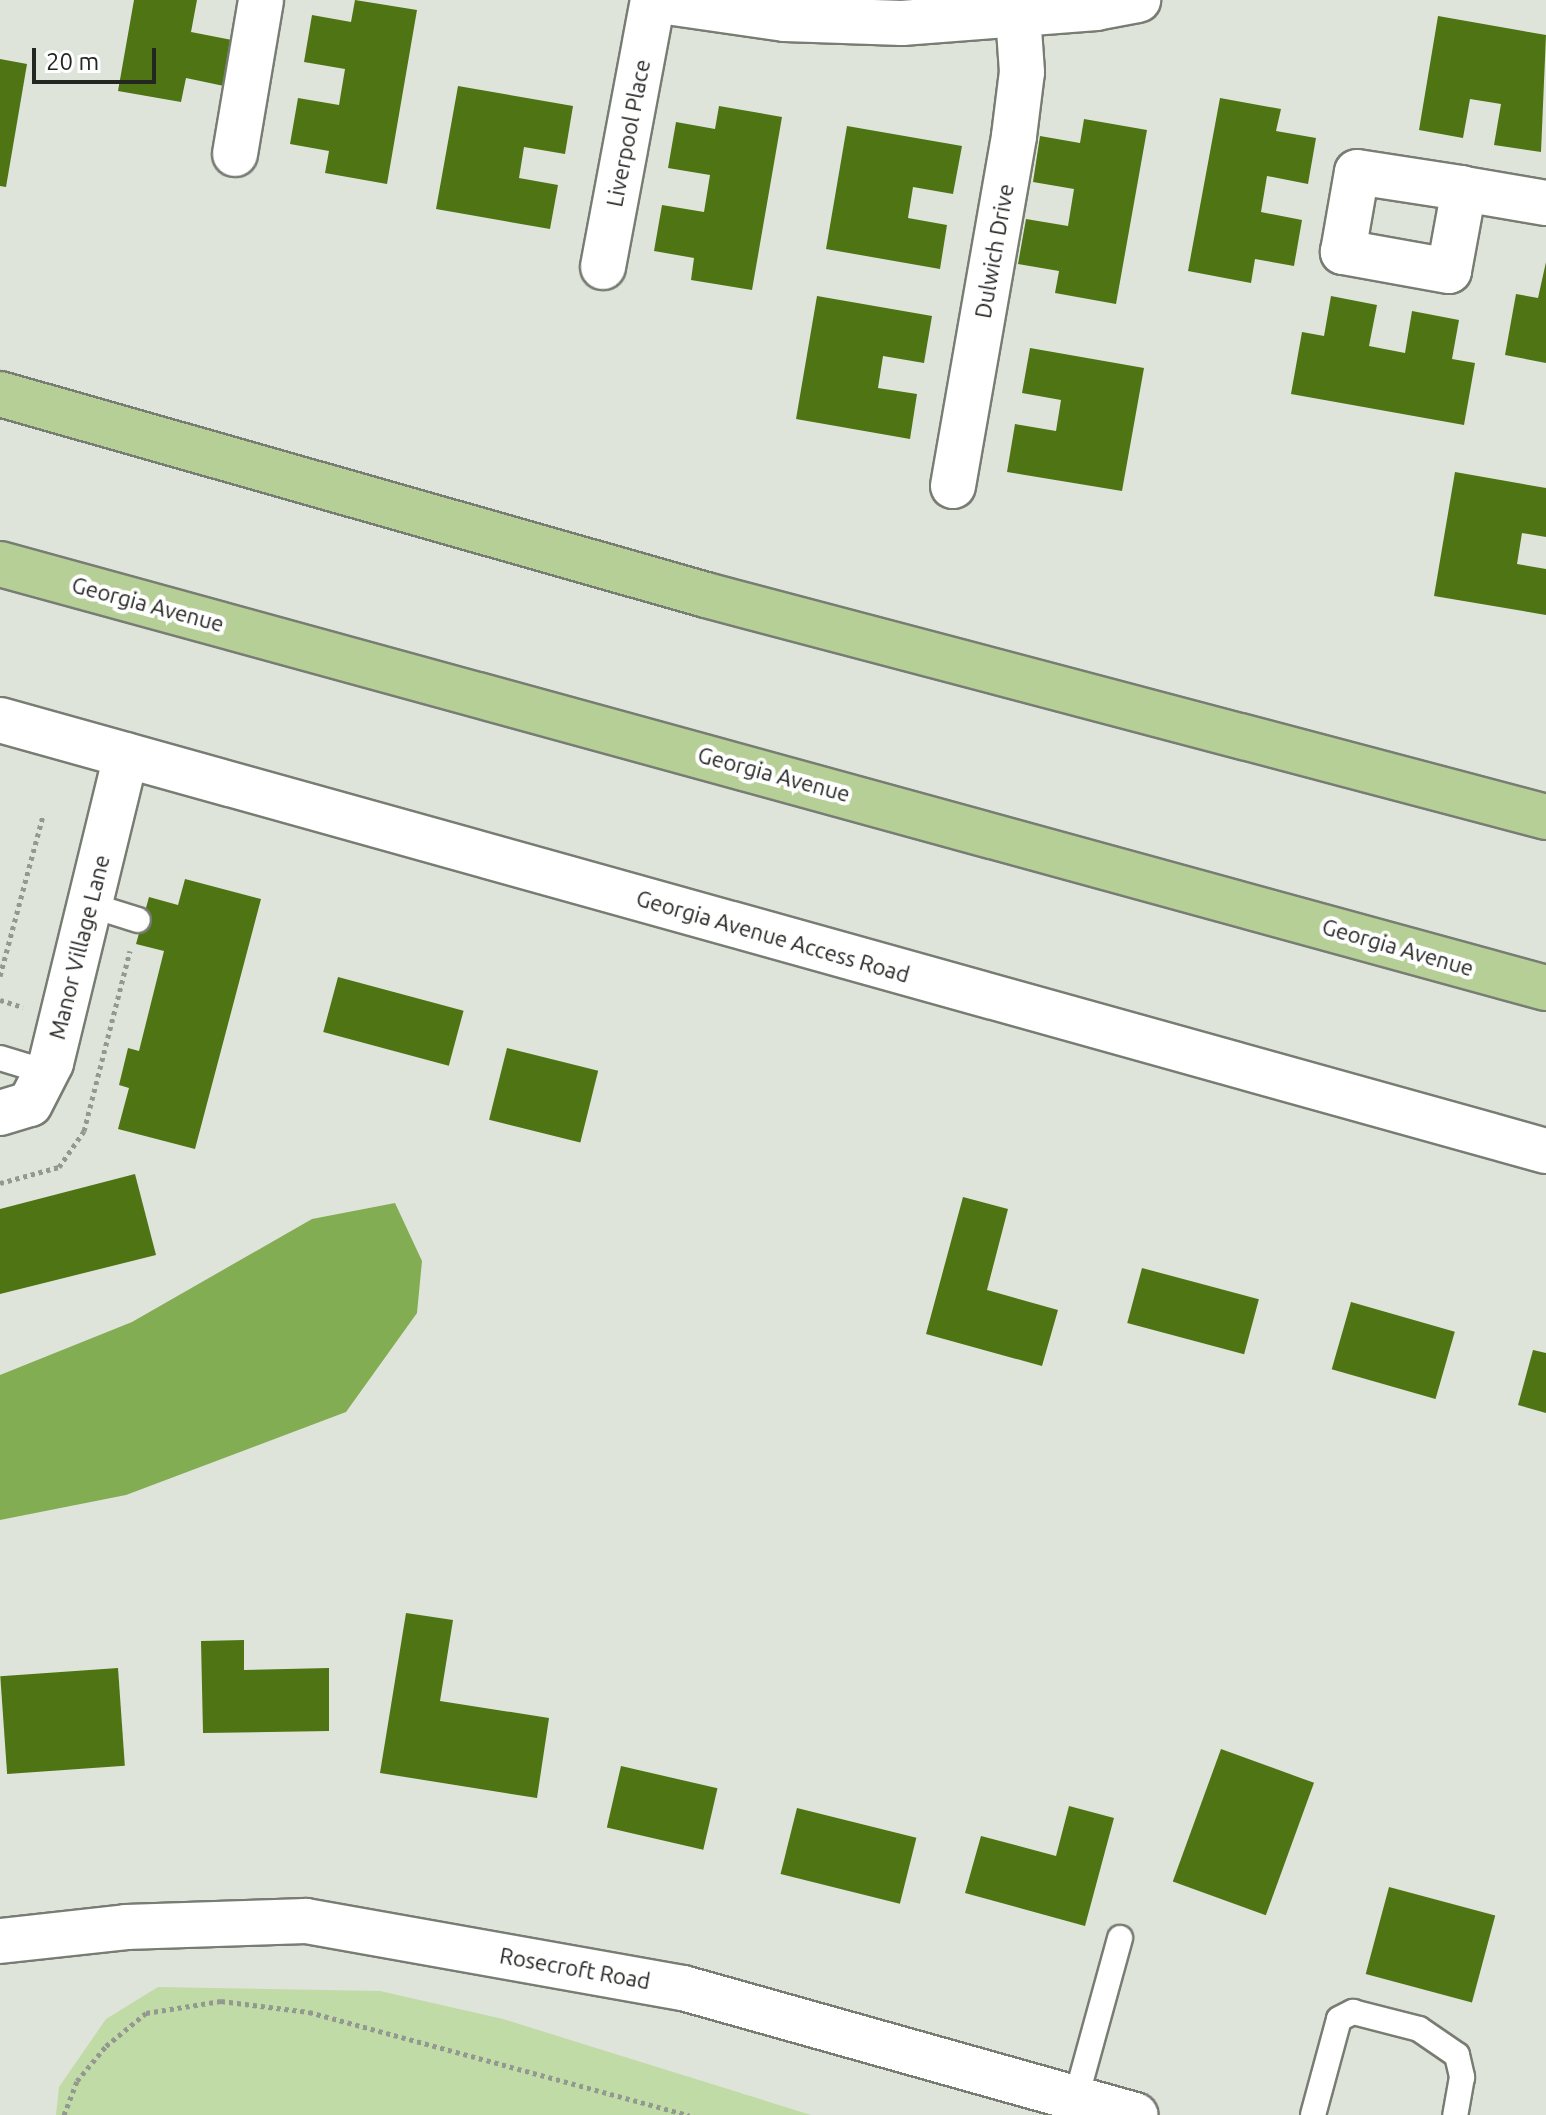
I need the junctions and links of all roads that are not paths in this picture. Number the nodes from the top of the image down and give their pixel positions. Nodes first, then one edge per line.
1 (261, 0) edge
2 (653, 0) edge
3 (1138, 0) edge
4 (786, 10) edge
5 (1018, 15) junction
6 (235, 154) dead end
7 (1464, 189) dead end
8 (1546, 203) edge
9 (603, 267) dead end
10 (0, 394) edge
11 (953, 486) dead end
12 (0, 564) edge
13 (0, 720) edge
14 (126, 755) junction
15 (1546, 817) edge
16 (90, 905) junction
17 (138, 920) dead end
18 (1546, 988) edge
19 (0, 1058) edge
20 (46, 1072) junction
21 (0, 1113) edge
22 (1546, 1151) edge
23 (1120, 1938) dead end
24 (0, 1941) edge
25 (1076, 2098) junction
26 (1135, 2115) edge
27 (1313, 2115) edge
28 (1455, 2115) edge

1 - 6 street
2 - 4 street
2 - 9 street, Liverpool Place
3 - 5 street
4 - 5 street
5 - 11 street, Dulwich Drive
7 - 8 street
10 - 15 main road
12 - 18 main road, Georgia Avenue
13 - 14 street, Georgia Avenue Access Road
14 - 16 street, Manor Village Lane
14 - 22 street, Georgia Avenue Access Road
16 - 17 lane
16 - 20 street, Manor Village Lane
19 - 20 lane
20 - 21 street, Manor Village Lane
23 - 25 lane
24 - 25 street, Rosecroft Road
25 - 26 street, Rosecroft Road
27 - 28 lane

